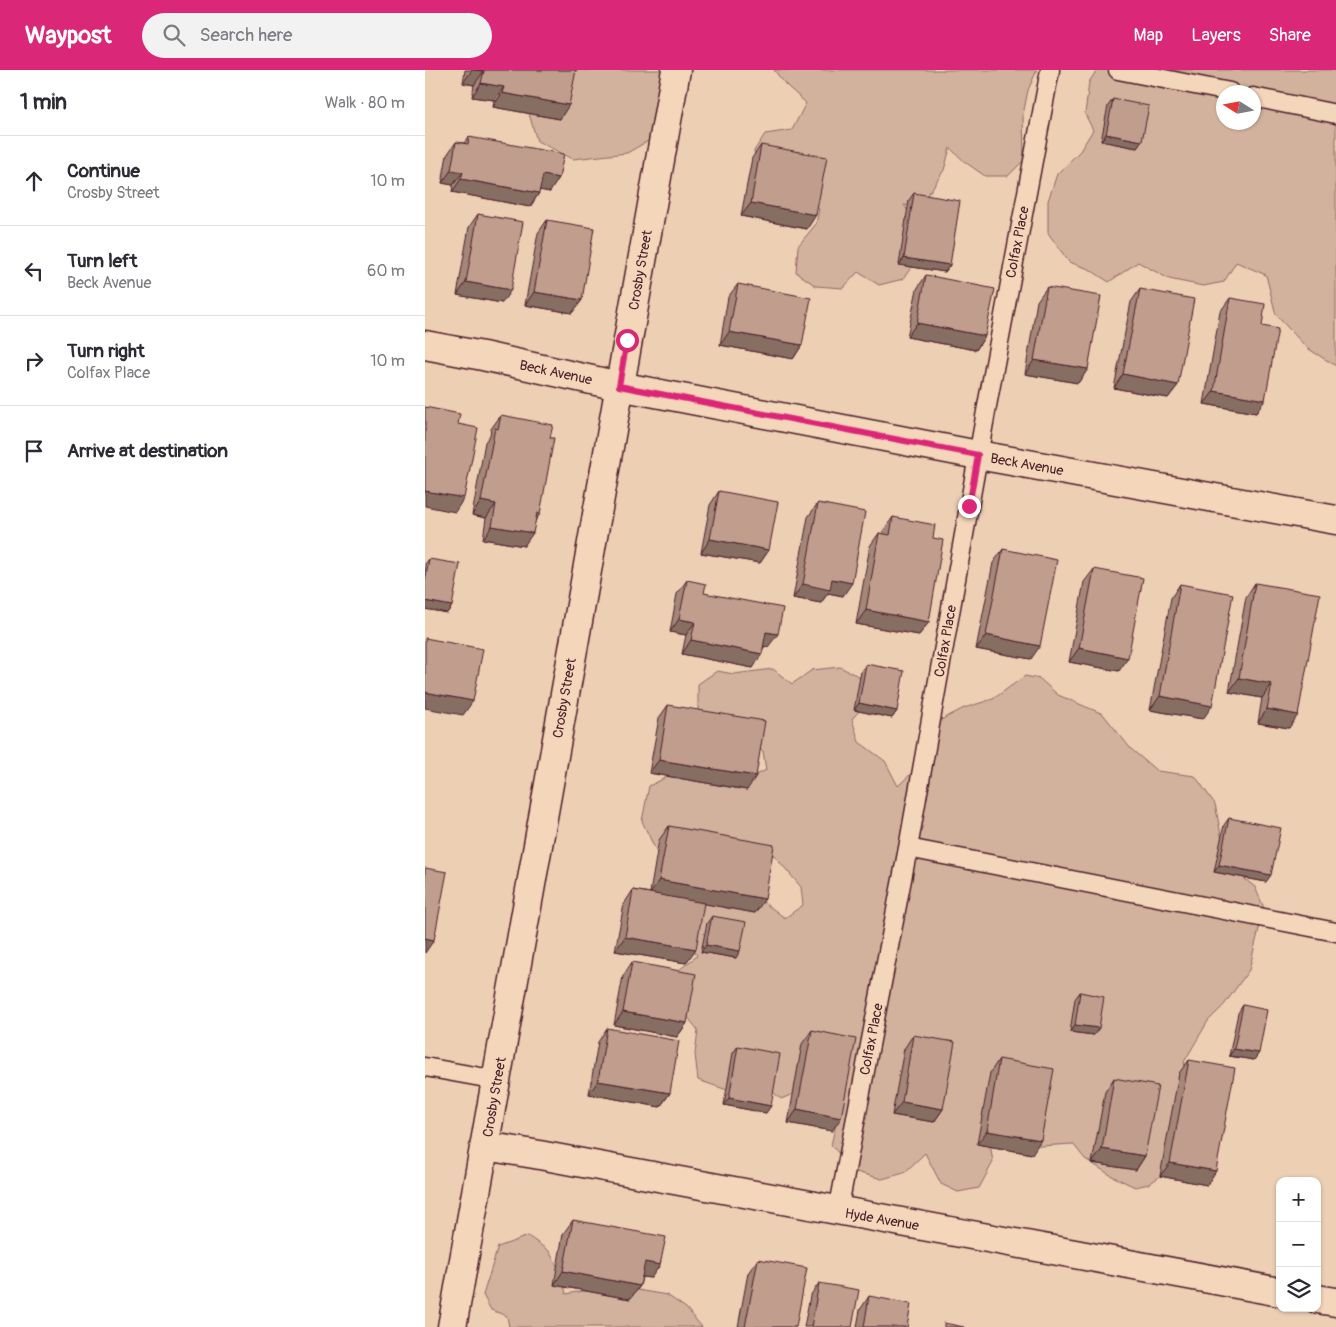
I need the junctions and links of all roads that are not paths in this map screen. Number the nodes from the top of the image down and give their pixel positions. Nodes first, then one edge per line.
1 (676, 70) edge
2 (1049, 70) edge
3 (1118, 70) edge
4 (1216, 89) edge
5 (1261, 99) edge
6 (1336, 114) edge
7 (425, 345) edge
8 (619, 386) junction
9 (978, 455) junction
10 (1336, 520) edge
11 (908, 848) junction
12 (1336, 932) edge
13 (425, 1067) edge
14 (497, 1080) junction
15 (485, 1146) junction
16 (838, 1211) junction
17 (1276, 1291) edge
18 (1321, 1300) edge
19 (1336, 1302) edge
20 (452, 1327) edge

1 - 8 street, Crosby Street
2 - 9 lane, Colfax Place
3 - 4 lane
5 - 6 lane
7 - 8 street, Beck Avenue
8 - 9 street, Beck Avenue
8 - 14 street, Crosby Street
9 - 10 street, Beck Avenue
9 - 11 lane, Colfax Place
11 - 12 lane
11 - 16 lane, Colfax Place
13 - 14 lane
14 - 15 street, Crosby Street
15 - 16 street, Hyde Avenue
15 - 20 street, Crosby Street
16 - 17 street, Hyde Avenue
18 - 19 street

